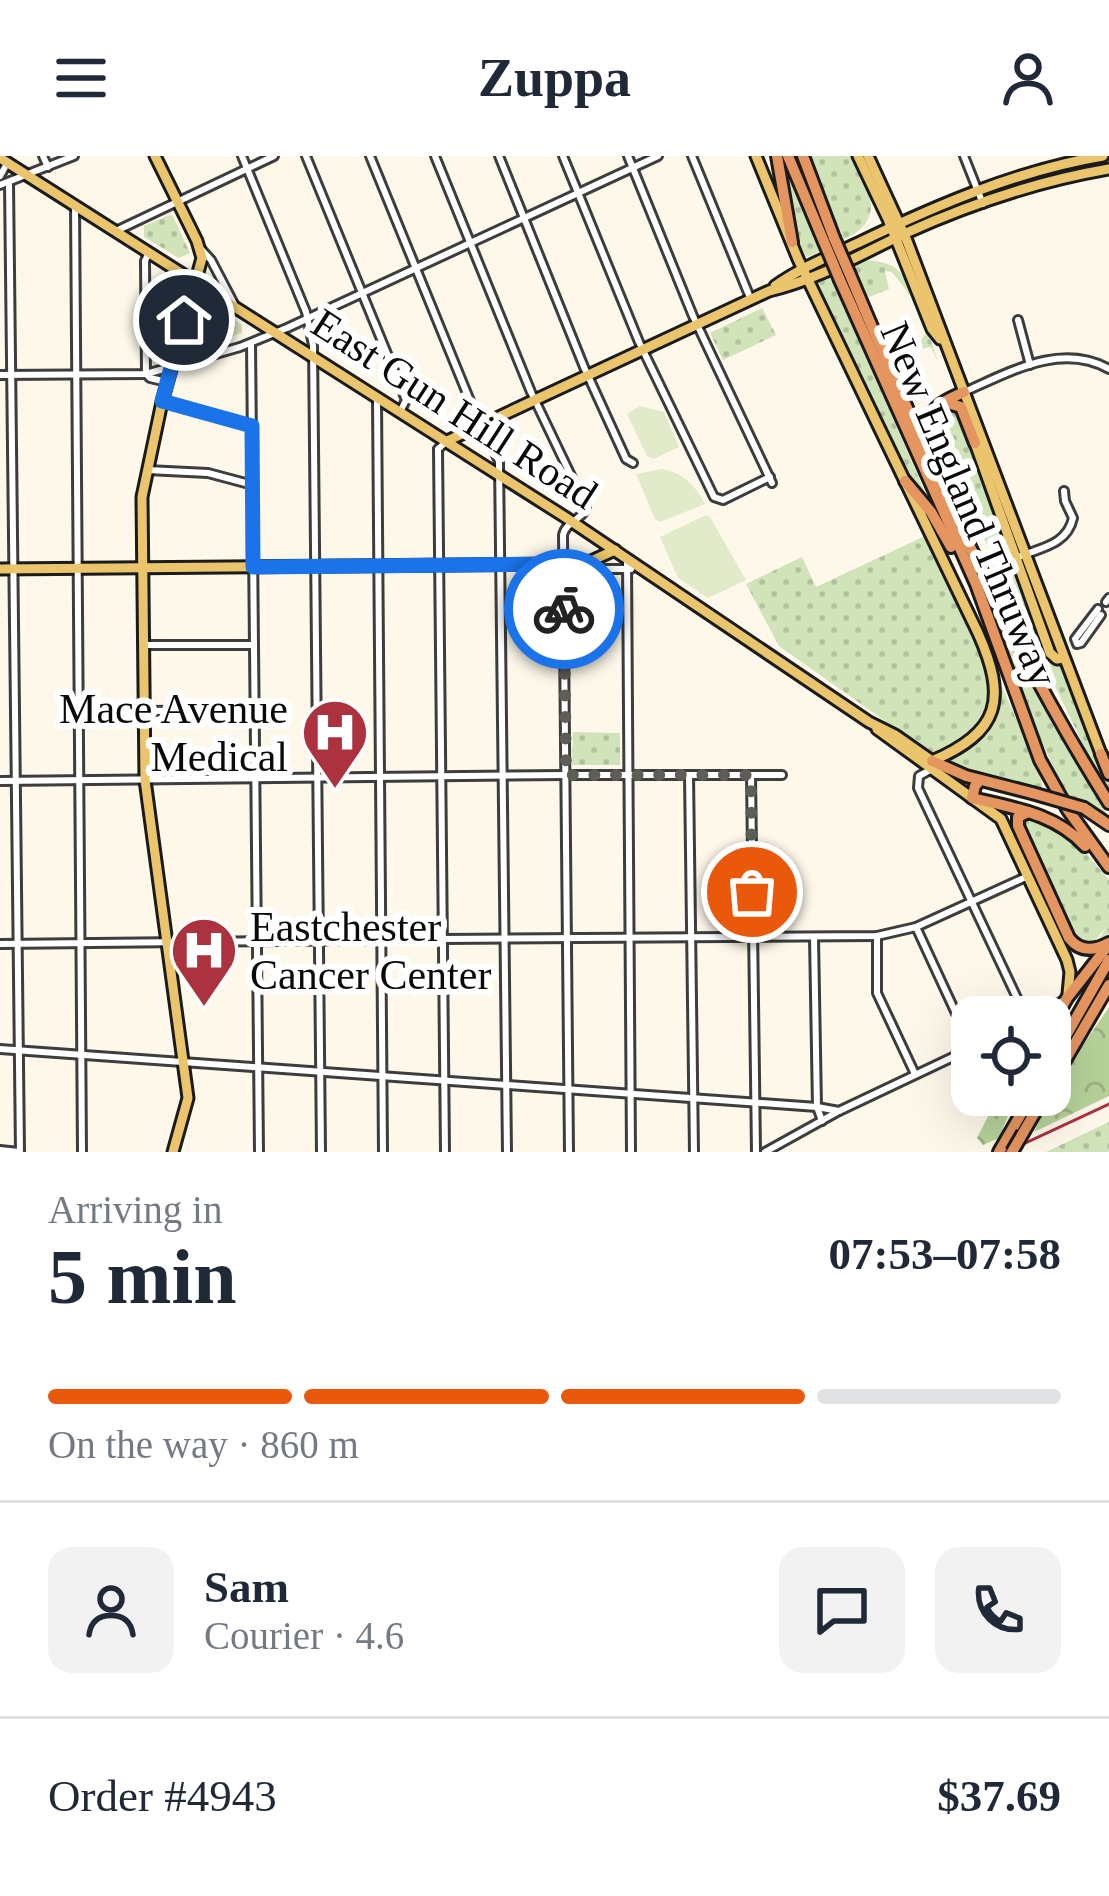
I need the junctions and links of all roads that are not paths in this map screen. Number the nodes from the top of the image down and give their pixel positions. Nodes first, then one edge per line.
1 (43, 156) edge
2 (74, 156) edge
3 (155, 156) edge
4 (242, 156) edge
5 (274, 156) edge
6 (306, 156) edge
7 (370, 156) edge
8 (435, 156) edge
9 (499, 156) edge
10 (563, 156) edge
11 (628, 156) edge
12 (658, 156) edge
13 (692, 156) edge
14 (756, 156) edge
15 (777, 156) edge
16 (788, 156) edge
17 (803, 156) edge
18 (858, 156) edge
19 (868, 156) edge
20 (964, 156) edge
21 (1103, 156) edge
22 (1090, 158) edge
23 (4, 160) edge
24 (48, 167) junction
25 (632, 167) junction
26 (247, 169) junction
27 (1109, 169) edge
28 (1093, 172) junction
29 (0, 176) edge
30 (28, 176) junction
31 (5, 184) edge
32 (578, 193) junction
33 (980, 198) junction
34 (178, 201) junction
35 (75, 205) junction
36 (524, 218) junction
37 (116, 231) junction
38 (897, 231) junction
39 (829, 240) junction
40 (791, 242) junction
41 (470, 243) junction
42 (201, 250) junction
43 (149, 252) junction
44 (416, 268) junction
45 (805, 274) junction
46 (845, 278) junction
47 (196, 282) junction
48 (362, 293) junction
49 (751, 299) junction
50 (235, 307) junction
51 (308, 318) junction
52 (1018, 320) dead end
53 (697, 325) junction
54 (275, 332) junction
55 (251, 343) junction
56 (643, 350) junction
57 (313, 356) junction
58 (172, 364) junction
59 (1030, 364) junction
60 (1109, 370) edge
61 (74, 374) junction
62 (146, 374) junction
63 (0, 375) edge
64 (12, 375) junction
65 (589, 375) junction
66 (958, 377) junction
67 (992, 380) junction
68 (167, 382) junction
69 (964, 392) junction
70 (403, 393) junction
71 (382, 400) junction
72 (535, 400) junction
73 (162, 401) junction
74 (941, 402) junction
75 (400, 412) junction
76 (252, 426) junction
77 (481, 426) junction
78 (447, 441) junction
79 (975, 443) joint
80 (634, 463) dead end
81 (147, 470) junction
82 (500, 475) junction
83 (905, 481) junction
84 (253, 485) junction
85 (945, 490) junction
86 (1064, 491) dead end
87 (572, 522) junction
88 (615, 550) junction
89 (1020, 556) junction
90 (501, 563) junction
91 (567, 564) junction
92 (627, 564) junction
93 (377, 565) junction
94 (439, 565) junction
95 (315, 566) junction
96 (253, 567) junction
97 (76, 568) junction
98 (143, 568) junction
99 (0, 569) edge
100 (14, 569) junction
101 (981, 598) junction
102 (1100, 612) junction
103 (1056, 635) junction
104 (144, 645) junction
105 (254, 645) junction
106 (1071, 655) junction
107 (254, 710) junction
108 (145, 711) junction
109 (1101, 754) joint
110 (932, 765) junction
111 (1109, 774) edge
112 (566, 775) junction
113 (628, 775) junction
114 (689, 775) junction
115 (751, 775) junction
116 (782, 775) dead end
117 (503, 776) junction
118 (380, 777) junction
119 (441, 777) junction
120 (317, 778) junction
121 (255, 779) junction
122 (145, 780) junction
123 (980, 780) junction
124 (17, 781) junction
125 (79, 781) junction
126 (0, 782) edge
127 (972, 798) junction
128 (1109, 803) edge
129 (1028, 812) junction
130 (1109, 825) edge
131 (1109, 868) edge
132 (1028, 875) junction
133 (973, 901) junction
134 (916, 926) junction
135 (692, 936) junction
136 (877, 936) junction
137 (629, 937) junction
138 (753, 937) junction
139 (814, 937) junction
140 (506, 938) junction
141 (567, 938) junction
142 (443, 939) junction
143 (319, 940) junction
144 (381, 940) junction
145 (257, 941) junction
146 (166, 942) junction
147 (80, 943) junction
148 (0, 944) edge
149 (18, 944) junction
150 (1109, 944) edge
151 (1109, 960) edge
152 (1109, 985) edge
153 (1020, 996) edge
154 (1067, 996) edge
155 (1069, 996) edge
156 (951, 1002) edge
157 (1071, 1027) edge
158 (0, 1049) edge
159 (1071, 1050) edge
160 (20, 1051) junction
161 (82, 1055) junction
162 (951, 1058) edge
163 (184, 1062) junction
164 (259, 1068) junction
165 (320, 1072) junction
166 (915, 1074) junction
167 (382, 1077) junction
168 (444, 1081) junction
169 (507, 1085) junction
170 (568, 1090) junction
171 (631, 1094) junction
172 (693, 1099) junction
173 (754, 1104) junction
174 (817, 1107) junction
175 (839, 1111) junction
176 (1016, 1116) edge
177 (1023, 1116) edge
178 (1033, 1116) edge
179 (821, 1121) junction
180 (1009, 1146) edge
181 (0, 1150) edge
182 (19, 1152) edge
183 (82, 1152) edge
184 (173, 1152) edge
185 (259, 1152) edge
186 (321, 1152) edge
187 (383, 1152) edge
188 (445, 1152) edge
189 (507, 1152) edge
190 (569, 1152) edge
191 (632, 1152) edge
192 (694, 1152) edge
193 (760, 1152) edge
194 (999, 1152) edge

1 - 24 street
2 - 24 street
3 - 34 main road
4 - 26 street
5 - 26 street
6 - 48 street
7 - 44 street
8 - 41 street
9 - 36 street
10 - 32 street
11 - 25 street
12 - 25 street
13 - 49 street
14 - 40 main road
15 - 40 highway
16 - 39 highway, New England Thruway
17 - 39 highway, New England Thruway
18 - 38 main road
19 - 38 main road
20 - 33 street
21 - 22 main road
22 - 28 main road
22 - 33 main road
23 - 29 street
23 - 30 main road, East Gun Hill Road
24 - 30 street
25 - 32 street
25 - 53 street
26 - 34 street
26 - 51 street
27 - 28 main road
28 - 33 main road
30 - 31 street
30 - 35 main road, East Gun Hill Road
31 - 64 street
32 - 36 street
32 - 56 street
33 - 38 main road
34 - 37 street
34 - 42 main road
35 - 37 main road, East Gun Hill Road
35 - 61 street
36 - 41 street
36 - 65 street
37 - 43 main road, East Gun Hill Road
38 - 45 main road
38 - 66 main road
39 - 46 highway, New England Thruway, bridge
40 - 45 main road
41 - 44 street
41 - 72 street
42 - 47 main road
42 - 50 street
43 - 47 main road, East Gun Hill Road
43 - 62 street
44 - 48 street
44 - 77 street
45 - 49 main road
45 - 83 main road
46 - 85 highway, New England Thruway
46 - 101 highway, New England Thruway
47 - 50 main road, East Gun Hill Road
47 - 58 main road
48 - 51 street
48 - 70 street
49 - 53 main road
50 - 54 main road, East Gun Hill Road
51 - 54 street
51 - 57 street
52 - 59 street
53 - 56 main road
53 - 56 street
54 - 55 street
54 - 57 main road, East Gun Hill Road
55 - 58 street
55 - 76 street
56 - 65 main road
57 - 71 main road, East Gun Hill Road
57 - 95 street
58 - 62 street
58 - 68 main road
59 - 60 street
59 - 67 street
61 - 62 street
61 - 64 street
61 - 97 street
62 - 68 street
63 - 64 street
64 - 100 street
65 - 72 main road
65 - 80 street
66 - 67 street
66 - 69 main road
67 - 69 street
68 - 73 main road
69 - 74 highway
69 - 89 main road
70 - 71 street
70 - 75 street
71 - 75 main road, East Gun Hill Road
71 - 93 street
72 - 77 main road
72 - 87 street
73 - 76 street
73 - 81 main road
74 - 79 highway
74 - 85 highway
75 - 78 main road, East Gun Hill Road
76 - 84 street
77 - 78 main road
77 - 82 street
78 - 82 main road, East Gun Hill Road
78 - 94 street
79 - 89 main road
81 - 84 street
81 - 98 main road
82 - 87 main road, East Gun Hill Road
82 - 90 street
83 - 101 highway
83 - 110 main road
84 - 96 street
85 - 128 highway, New England Thruway
86 - 89 street
87 - 88 main road, East Gun Hill Road
87 - 91 street
88 - 91 main road
88 - 92 main road, East Gun Hill Road
89 - 103 main road
89 - 106 main road
90 - 91 main road
90 - 94 main road
90 - 117 street
91 - 92 street
91 - 112 street
92 - 110 main road, East Gun Hill Road
92 - 113 street
93 - 94 main road
93 - 95 main road
93 - 118 street
94 - 119 street
95 - 96 main road
95 - 120 street
96 - 98 main road
96 - 105 street
97 - 98 main road
97 - 100 main road
97 - 125 street
98 - 104 main road
99 - 100 main road
100 - 124 street
101 - 131 highway, New England Thruway
102 - 102 street
102 - 103 street
102 - 106 street
103 - 106 main road
104 - 105 street
104 - 108 main road
105 - 107 street
106 - 109 main road
107 - 108 street
107 - 121 street
108 - 122 main road
109 - 111 highway
110 - 123 highway
110 - 127 main road, East Gun Hill Road
110 - 133 street
112 - 113 street
112 - 117 street
112 - 141 street
113 - 114 street
113 - 137 street
114 - 115 street
114 - 135 street
115 - 116 street
115 - 138 street
117 - 119 street
117 - 140 street
118 - 119 street
118 - 120 street
118 - 144 street
119 - 142 street
120 - 121 street
120 - 143 street
121 - 122 street
121 - 145 street
122 - 125 street
122 - 146 main road
123 - 127 highway
123 - 130 highway, bridge
124 - 125 street
124 - 126 street
124 - 149 street
125 - 147 street
127 - 129 highway
127 - 132 main road, East Gun Hill Road
129 - 131 highway
129 - 150 highway
132 - 133 street
132 - 154 main road, East Gun Hill Road
133 - 134 street
133 - 153 street
134 - 136 street
134 - 156 street
135 - 137 street
135 - 138 street
135 - 172 street
136 - 139 street
136 - 166 street
137 - 141 street
137 - 171 street
138 - 139 street
138 - 173 street
139 - 174 street
140 - 141 street
140 - 142 street
140 - 169 street
141 - 170 street
142 - 168 street
143 - 144 street
143 - 145 street
143 - 165 street
144 - 167 street
145 - 146 street
145 - 164 street
146 - 147 street
146 - 163 main road
147 - 149 street
147 - 161 street
148 - 149 street
149 - 160 street
150 - 155 highway
151 - 157 highway
152 - 159 highway
158 - 160 street
160 - 161 street
160 - 182 street
161 - 163 street
161 - 183 street
162 - 166 street
163 - 164 street
163 - 184 main road
164 - 165 street
164 - 185 street
165 - 167 street
165 - 186 street
166 - 175 street
167 - 168 street
167 - 187 street
168 - 169 street
168 - 188 street
169 - 170 street
169 - 189 street
170 - 171 street
170 - 190 street
171 - 172 street
171 - 191 street
172 - 173 street
172 - 192 street
173 - 174 street
173 - 193 street
174 - 175 street
174 - 179 street
175 - 179 street
176 - 180 highway
177 - 180 highway
178 - 180 highway, bridge
179 - 193 street
180 - 194 highway
181 - 182 street

